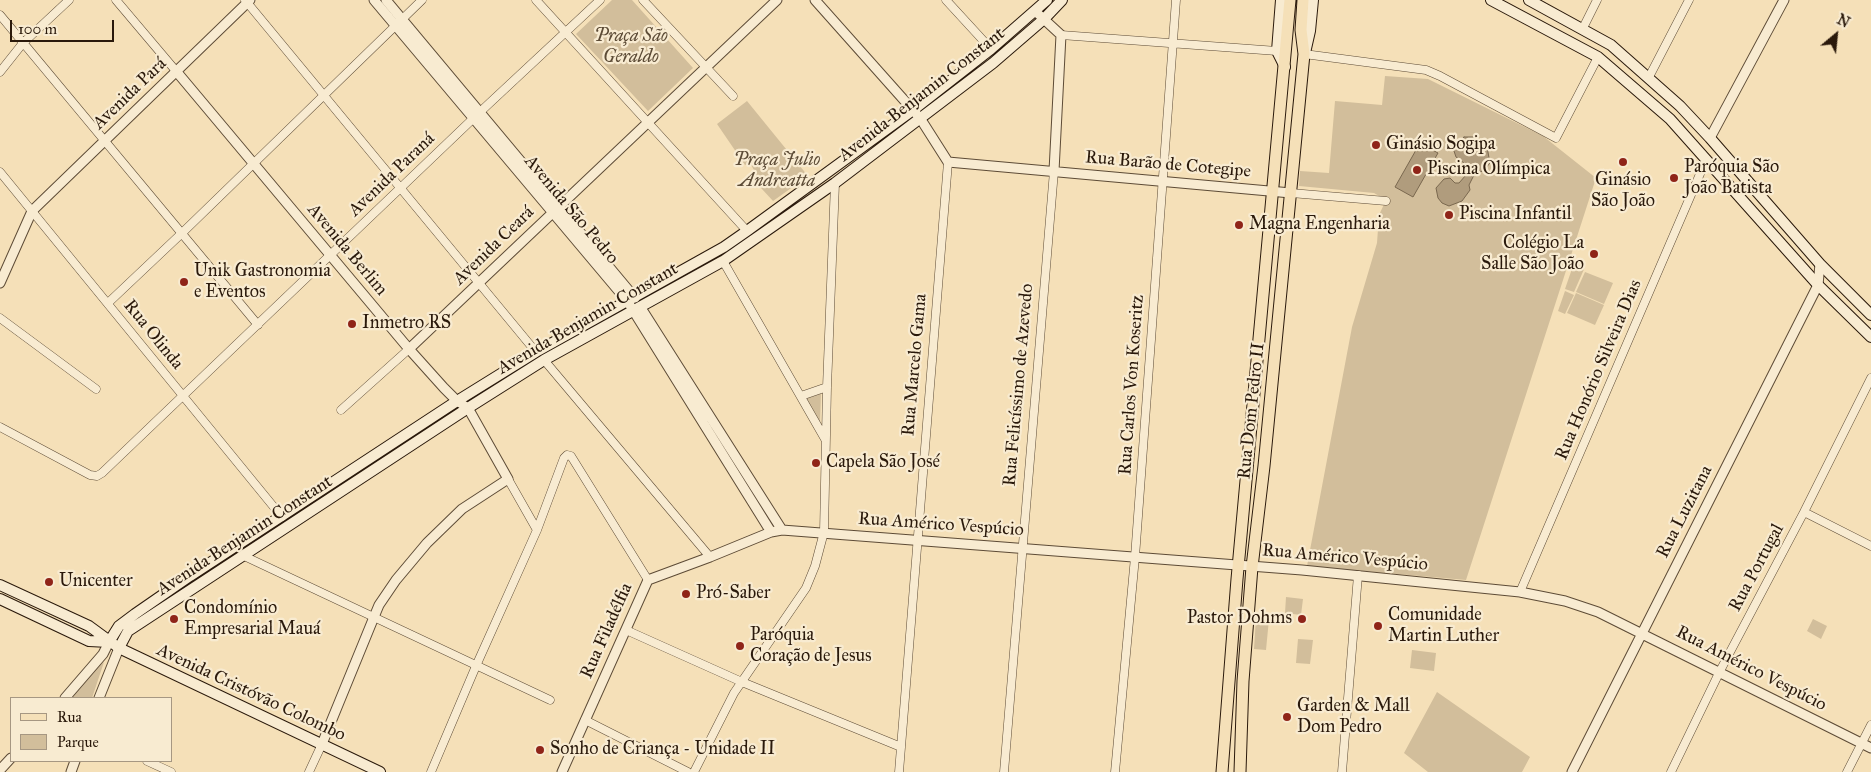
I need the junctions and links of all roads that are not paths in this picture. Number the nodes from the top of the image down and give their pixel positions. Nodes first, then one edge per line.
1 (69, 0) edge
2 (116, 0) edge
3 (374, 0) edge
4 (386, 0) edge
5 (422, 0) edge
6 (536, 0) edge
7 (600, 0) edge
8 (643, 0) edge
9 (777, 0) edge
10 (815, 0) edge
11 (946, 0) edge
12 (1047, 0) edge
13 (1062, 0) edge
14 (1176, 0) edge
15 (1281, 0) edge
16 (1290, 0) edge
17 (1303, 0) edge
18 (1313, 0) edge
19 (1491, 0) edge
20 (1529, 0) edge
21 (1597, 0) edge
22 (1689, 0) edge
23 (1784, 0) edge
24 (248, 1) edge
25 (1036, 11) junction
26 (0, 15) edge
27 (1044, 19) junction
28 (399, 22) junction
29 (1583, 28) junction
30 (566, 33) junction
31 (1061, 35) junction
32 (23, 43) junction
33 (1172, 43) junction
34 (991, 49) junction
35 (1277, 51) junction
36 (1304, 54) junction
37 (1598, 57) junction
38 (1285, 67) junction
39 (706, 68) junction
40 (0, 72) edge
41 (176, 72) junction
42 (1648, 77) junction
43 (324, 95) junction
44 (733, 96) dead end
45 (916, 114) junction
46 (476, 115) junction
47 (648, 123) junction
48 (1710, 138) junction
49 (105, 140) junction
50 (1706, 160) junction
51 (948, 162) junction
52 (253, 163) junction
53 (1054, 171) junction
54 (0, 172) edge
55 (1162, 181) junction
56 (835, 184) junction
57 (400, 188) junction
58 (1272, 191) junction
59 (1291, 193) junction
60 (1386, 201) dead end
61 (32, 210) junction
62 (556, 210) junction
63 (747, 231) junction
64 (182, 234) junction
65 (330, 256) junction
66 (723, 261) junction
67 (1820, 264) junction
68 (0, 283) edge
69 (479, 283) junction
70 (1818, 285) junction
71 (631, 300) junction
72 (108, 303) junction
73 (637, 310) junction
74 (1871, 315) edge
75 (0, 318) edge
76 (258, 325) junction
77 (1871, 337) edge
78 (409, 349) junction
79 (536, 352) junction
80 (544, 360) junction
81 (1871, 378) edge
82 (827, 387) junction
83 (96, 389) dead end
84 (184, 396) junction
85 (801, 396) junction
86 (457, 401) junction
87 (468, 408) junction
88 (341, 410) dead end
89 (0, 427) edge
90 (713, 430) junction
91 (826, 440) junction
92 (738, 460) junction
93 (729, 464) junction
94 (508, 479) junction
95 (756, 489) junction
96 (747, 494) junction
97 (1804, 512) junction
98 (282, 517) junction
99 (537, 530) junction
100 (782, 530) junction
101 (771, 532) junction
102 (824, 532) junction
103 (918, 541) junction
104 (1871, 546) edge
105 (1022, 548) junction
106 (244, 556) junction
107 (710, 557) junction
108 (1135, 557) junction
109 (1238, 565) junction
110 (1252, 566) junction
111 (1358, 575) junction
112 (648, 580) junction
113 (0, 585) edge
114 (1520, 592) junction
115 (0, 599) edge
116 (374, 617) junction
117 (626, 630) junction
118 (1642, 632) junction
119 (109, 642) junction
120 (119, 648) junction
121 (476, 666) junction
122 (1720, 671) junction
123 (742, 682) junction
124 (66, 697) edge
125 (99, 697) edge
126 (550, 700) dead end
127 (585, 720) junction
128 (1871, 725) edge
129 (1862, 743) junction
130 (322, 744) junction
131 (901, 746) junction
132 (1871, 748) edge
133 (10, 759) edge
134 (148, 762) edge
135 (0, 770) edge
136 (170, 772) edge
137 (309, 772) edge
138 (380, 772) edge
139 (431, 772) edge
140 (562, 772) edge
141 (688, 772) edge
142 (694, 772) edge
143 (899, 772) edge
144 (1004, 772) edge
145 (1115, 772) edge
146 (1222, 772) edge
147 (1240, 772) edge
148 (1342, 772) edge
149 (1572, 772) edge
150 (1671, 772) edge
151 (1847, 772) edge

1 - 32 street
2 - 41 street, Avenida Berlim
3 - 28 street, Avenida São Pedro
4 - 28 street, Avenida São Pedro
5 - 28 street
6 - 30 street
7 - 30 street, Avenida Paraná
8 - 39 street
9 - 39 street, Avenida Ceará
10 - 45 street
11 - 34 street
12 - 25 main road, Avenida Benjamin Constant
13 - 27 main road, Avenida Benjamin Constant
14 - 33 street, Rua Carlos Von Koseritz
15 - 35 main road
16 - 38 main road, Rua Dom Pedro II
17 - 36 main road, Rua Dom Pedro II
18 - 36 main road, Rua Dom Pedro II
19 - 37 main road
20 - 29 main road
21 - 29 street
22 - 42 street
23 - 48 street
24 - 41 street, Avenida Pará
24 - 43 street
25 - 27 street
25 - 34 main road, Avenida Benjamin Constant
26 - 32 street
27 - 31 street
27 - 45 main road, Avenida Benjamin Constant
28 - 43 street
28 - 46 street, Avenida São Pedro
29 - 42 main road
30 - 46 street, Avenida Paraná
30 - 47 street
31 - 33 street
31 - 53 street, Rua Felicíssimo de Azevedo
32 - 40 street
32 - 49 street
33 - 35 street
33 - 55 street, Rua Carlos Von Koseritz
34 - 45 main road, Avenida Benjamin Constant
35 - 38 main road
36 - 37 street
36 - 59 main road, Rua Dom Pedro II
37 - 50 main road
38 - 58 main road, Rua Dom Pedro II
39 - 44 street
39 - 47 street, Avenida Ceará
41 - 49 street, Avenida Pará
41 - 52 street, Avenida Berlim
42 - 48 main road
43 - 52 street
43 - 57 street
45 - 51 street
45 - 56 main road, Avenida Benjamin Constant
45 - 63 main road, Avenida Benjamin Constant
46 - 57 street, Avenida Paraná
46 - 62 street, Avenida São Pedro
47 - 62 street, Avenida Ceará
47 - 63 street
48 - 67 main road
49 - 61 street, Avenida Pará
49 - 64 street
50 - 70 main road
50 - 114 street, Rua Honório Silveira Dias
51 - 53 street, Rua Barão de Cotegipe
51 - 103 street, Rua Marcelo Gama
52 - 64 street
52 - 65 street, Avenida Berlim
53 - 55 street, Rua Barão de Cotegipe
53 - 105 street, Rua Felicíssimo de Azevedo
54 - 61 street, Rua Olinda
55 - 58 street, Rua Barão de Cotegipe
55 - 108 street, Rua Carlos Von Koseritz
56 - 66 main road, Avenida Benjamin Constant
56 - 82 street
57 - 65 street, Avenida Paraná
57 - 69 street
58 - 59 street, Rua Barão de Cotegipe
58 - 109 main road, Rua Dom Pedro II
59 - 60 street, Rua Barão de Cotegipe
59 - 110 main road, Rua Dom Pedro II
61 - 68 street
61 - 72 street, Rua Olinda
62 - 69 street, Avenida Ceará
62 - 71 street, Avenida São Pedro
63 - 71 main road, Avenida Benjamin Constant
64 - 72 street
64 - 76 street
65 - 76 street, Avenida Paraná
65 - 78 street, Avenida Berlim
66 - 73 main road, Avenida Benjamin Constant
66 - 85 street
67 - 70 street, Rua Luzitana
67 - 74 main road
69 - 78 street, Avenida Ceará
69 - 79 street
70 - 77 main road
70 - 118 street, Rua Luzitana
71 - 73 street, Avenida São Pedro
71 - 79 main road, Avenida Benjamin Constant
72 - 84 street, Rua Olinda
73 - 80 main road, Avenida Benjamin Constant
73 - 90 street, Avenida São Pedro
75 - 83 street
76 - 84 street, Avenida Paraná
78 - 86 street, Avenida Berlim
78 - 88 street, Avenida Ceará
79 - 86 main road, Avenida Benjamin Constant
80 - 87 main road, Avenida Benjamin Constant
80 - 107 street
81 - 97 street, Rua Portugal
82 - 85 street
82 - 91 street
84 - 89 street, Avenida Paraná
84 - 98 street, Rua Olinda
85 - 91 street
86 - 87 street, Avenida Berlim
86 - 98 main road, Avenida Benjamin Constant
87 - 94 street, Avenida Berlim
87 - 106 main road, Avenida Benjamin Constant
90 - 92 street, Avenida São Pedro
90 - 93 street, Avenida São Pedro
91 - 102 street
92 - 93 street
92 - 95 street, Avenida São Pedro
93 - 96 street, Avenida São Pedro
94 - 99 street, Avenida Berlim
94 - 116 street
95 - 96 street
95 - 100 street, Avenida São Pedro
96 - 101 street, Avenida São Pedro
97 - 104 street
97 - 122 street, Rua Portugal
98 - 119 main road, Avenida Benjamin Constant
99 - 112 street
99 - 121 street
100 - 101 street, Rua Filadélfia
100 - 102 street, Rua Américo Vespúcio
101 - 107 street, Rua Filadélfia
102 - 103 street, Rua Américo Vespúcio
102 - 123 street
103 - 105 street, Rua Américo Vespúcio
103 - 131 street, Rua Marcelo Gama
105 - 108 street, Rua Américo Vespúcio
105 - 144 street, Rua Felicíssimo de Azevedo
106 - 116 street
106 - 120 main road, Avenida Benjamin Constant
107 - 112 street, Rua Filadélfia
108 - 109 street, Rua Américo Vespúcio
108 - 145 street, Rua Carlos Von Koseritz
109 - 110 street, Rua Américo Vespúcio
109 - 146 main road, Rua Dom Pedro II
110 - 111 street, Rua Américo Vespúcio
110 - 147 main road, Rua Dom Pedro II
111 - 114 street, Rua Américo Vespúcio
111 - 148 street
112 - 117 street, Rua Filadélfia
113 - 119 main road, Avenida Cristóvão Colombo
114 - 118 street, Rua Américo Vespúcio
115 - 119 main road, Avenida Cristóvão Colombo
116 - 121 street
116 - 130 street
117 - 123 street
117 - 127 street, Rua Filadélfia
118 - 122 street, Rua Américo Vespúcio
118 - 149 street, Rua Luzitana
119 - 120 main road, Avenida Cristóvão Colombo
119 - 124 street
120 - 125 street
120 - 130 main road, Avenida Cristóvão Colombo
121 - 126 street
121 - 139 street
122 - 129 street, Rua Américo Vespúcio
122 - 150 street, Rua Portugal
123 - 131 street
123 - 142 street
127 - 140 street, Rua Filadélfia
127 - 141 street
128 - 129 street
129 - 132 street, Rua Américo Vespúcio
129 - 151 street
130 - 137 street
130 - 138 main road, Avenida Cristóvão Colombo
131 - 143 street, Rua Marcelo Gama
133 - 135 street
134 - 136 street

